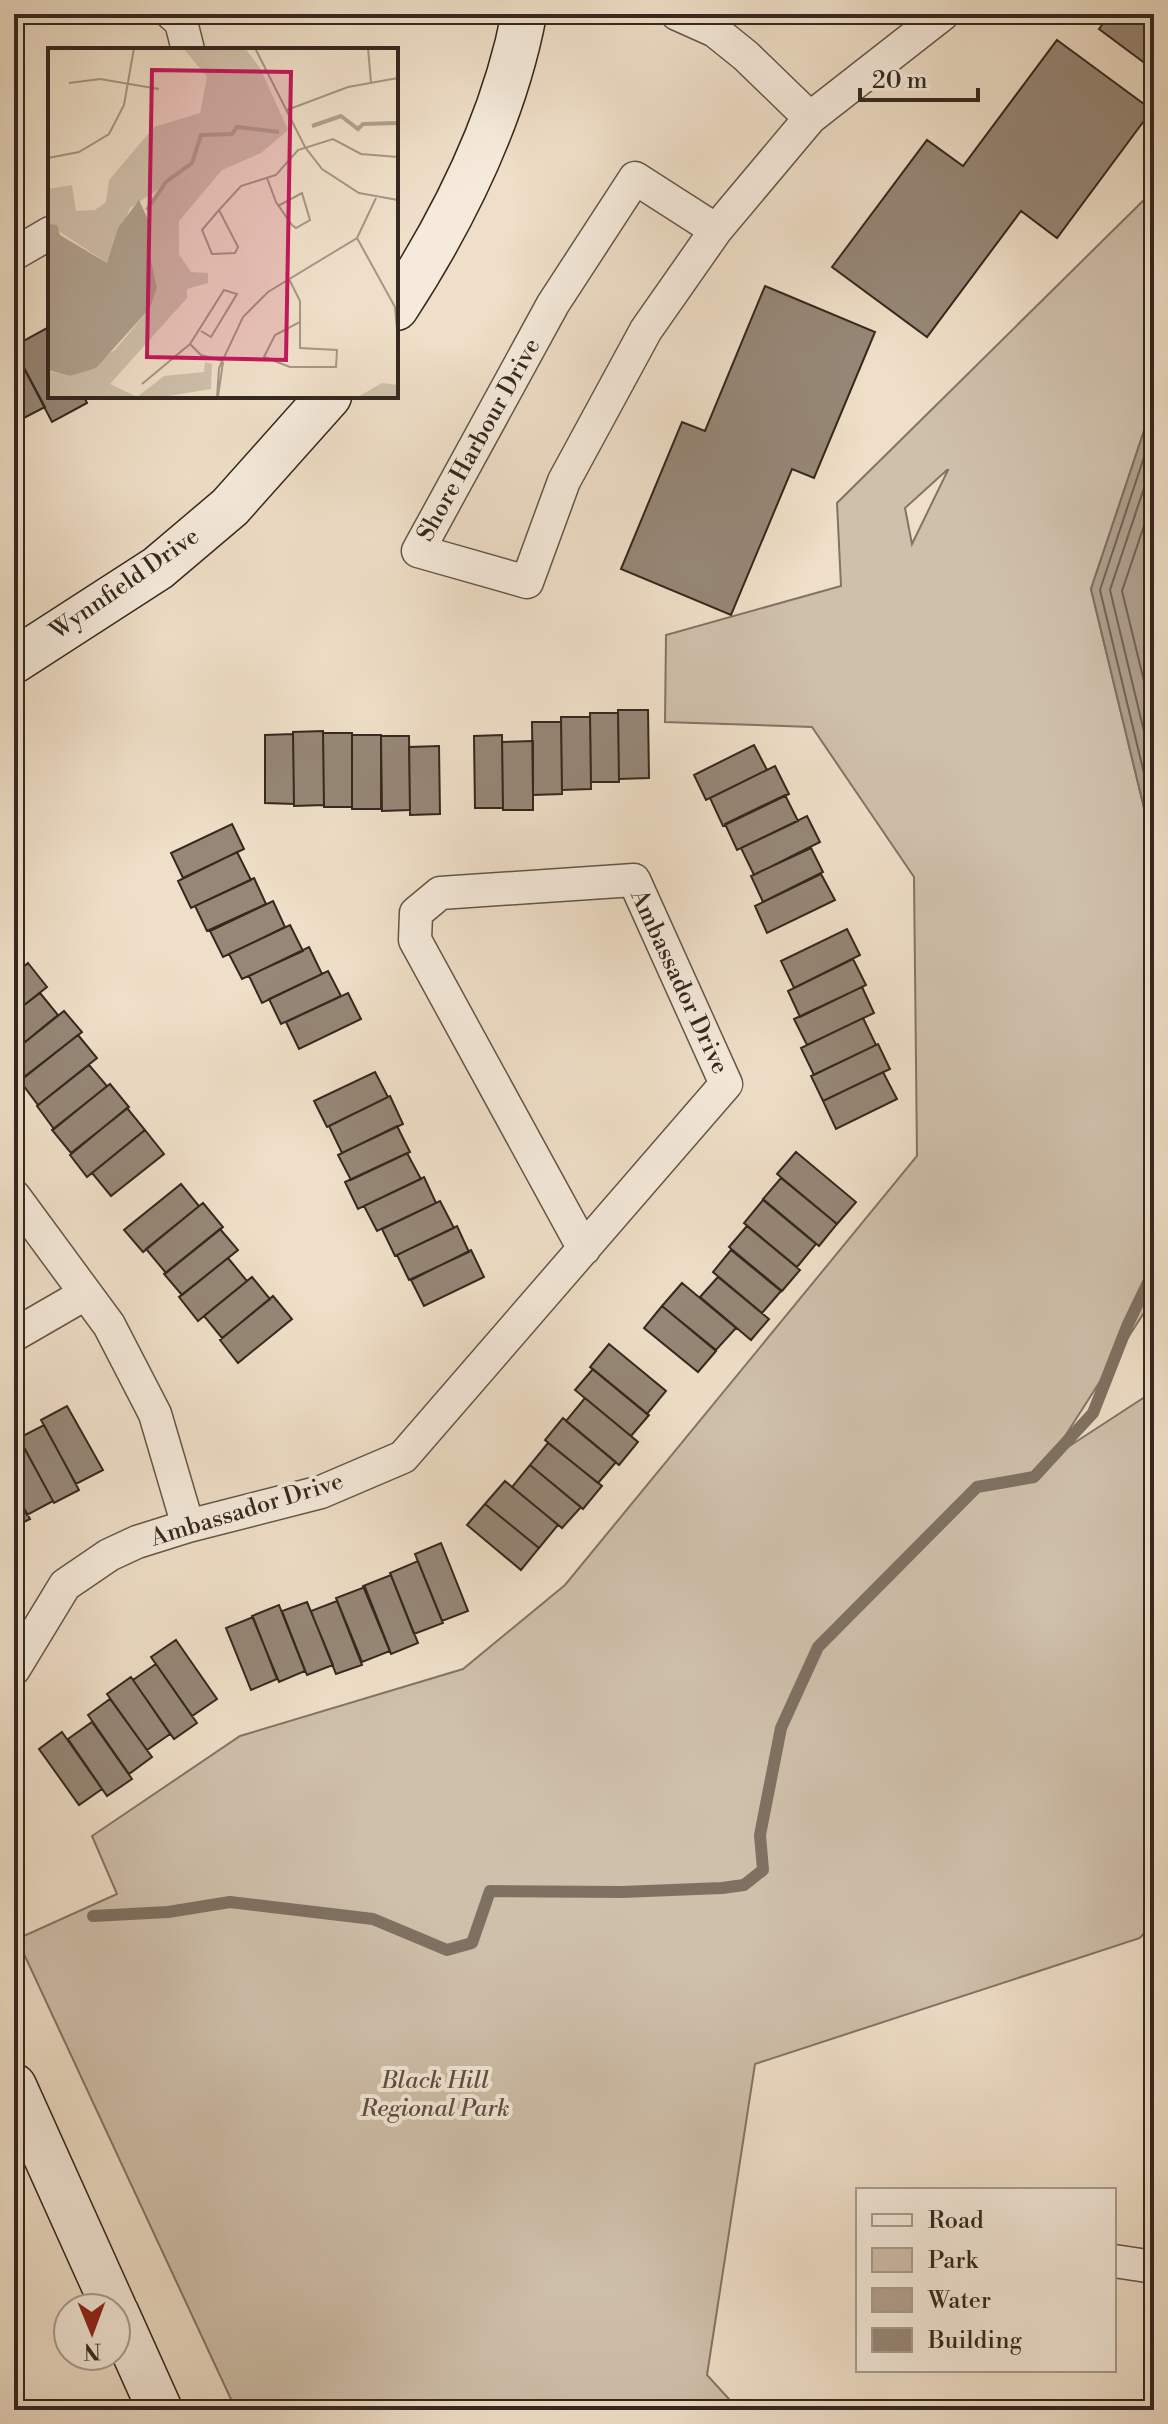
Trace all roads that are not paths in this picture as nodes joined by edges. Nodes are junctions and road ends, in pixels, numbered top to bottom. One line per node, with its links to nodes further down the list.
1 (172, 14): 5 (street)
2 (524, 14): 10 (street)
3 (677, 14): 6 (street)
4 (943, 14): 6 (street, Shore Harbour Drive)
5 (188, 48)
6 (810, 118): 7 (street, Shore Harbour Drive)
7 (716, 230): 7 (street, Shore Harbour Drive)
8 (48, 234): 9 (street)
9 (14, 254)
10 (398, 305)
11 (327, 398): 12 (street, Wynnfield Drive)
12 (14, 661)
13 (14, 1196): 15 (street)
14 (584, 1249): 14 (street, Ambassador Drive); 17 (street, Ambassador Drive)
15 (85, 1294): 16 (street); 17 (street)
16 (14, 1335)
17 (188, 1526): 18 (street, Ambassador Drive)
18 (14, 1669)
19 (17, 2100): 22 (street)
20 (1116, 2261): 21 (street)
21 (1154, 2267)
22 (107, 2292)
23 (132, 2348): 24 (street)
24 (160, 2410)

